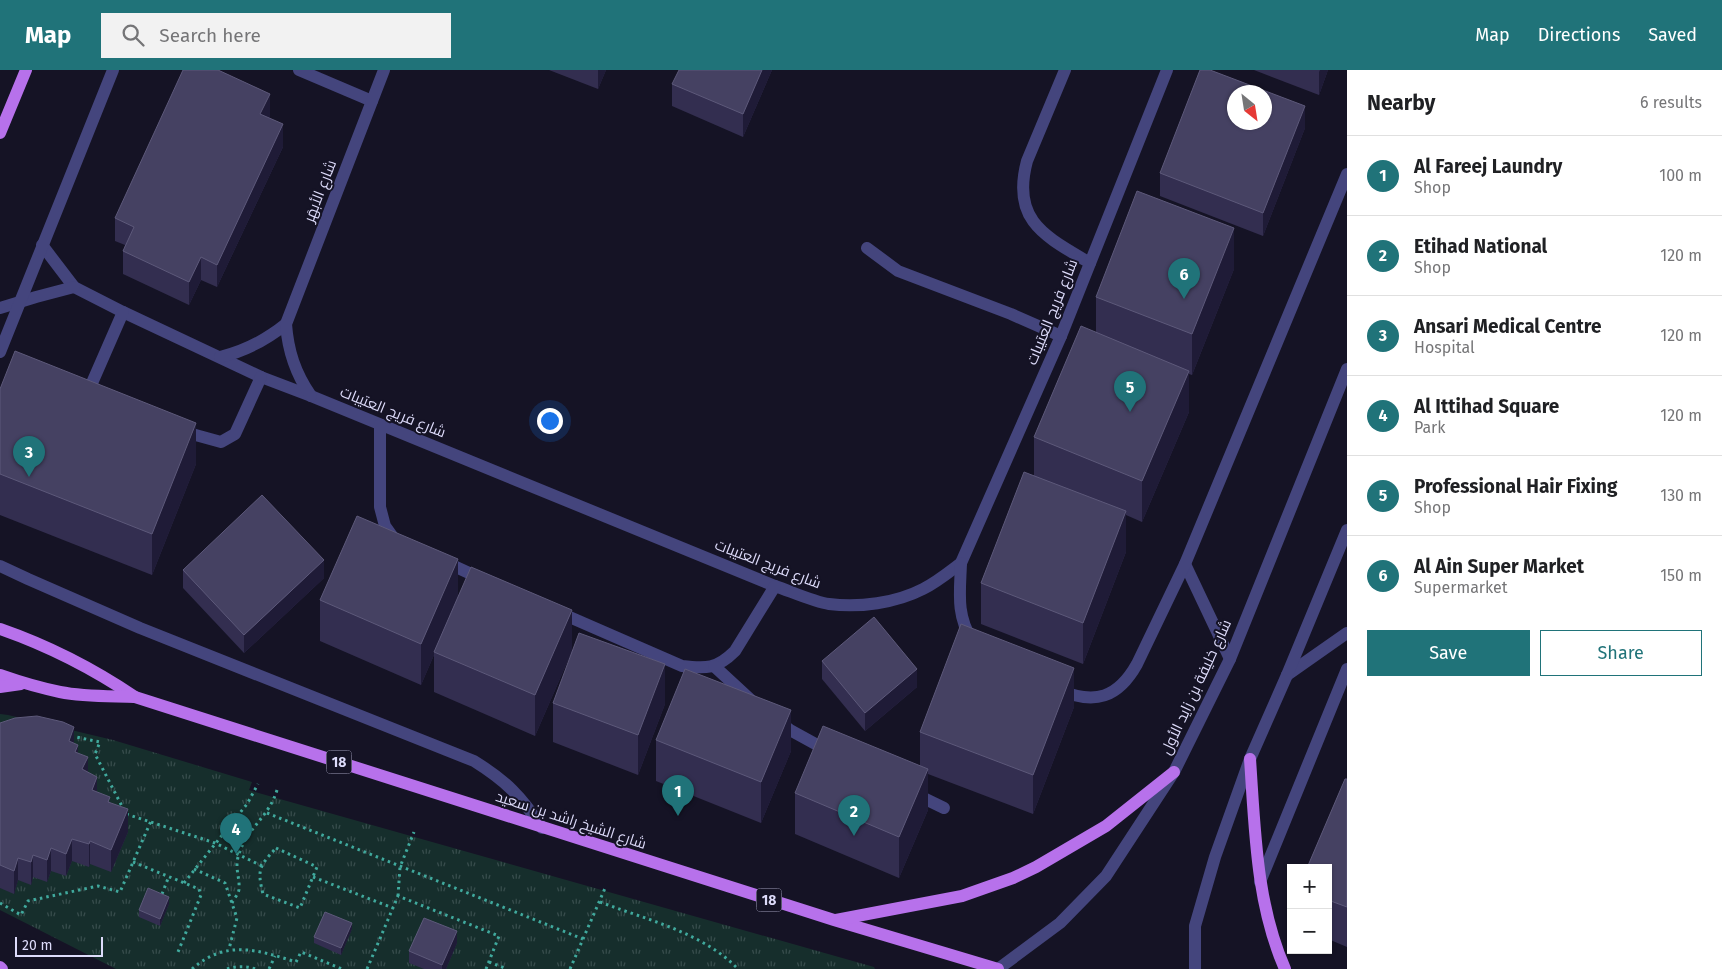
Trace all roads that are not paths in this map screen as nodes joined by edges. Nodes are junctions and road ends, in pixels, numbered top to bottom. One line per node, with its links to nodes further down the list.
1 (26, 70): 8 (main road)
2 (114, 70): 10 (street)
3 (299, 70): 7 (street)
4 (384, 70): 7 (street, شارع الأبهَر)
5 (1065, 70): 12 (street)
6 (1167, 70): 12 (street, شارع فريج العتيبات)
7 (372, 101): 17 (street, شارع الأبهَر)
8 (0, 133)
9 (1347, 174): 31 (street)
10 (42, 245): 13 (street, شارع فريج العتيبات); 14 (street)
11 (868, 248): 18 (street)
12 (1090, 263): 18 (street, شارع فريج العتيبات)
13 (74, 287): 14 (street); 16 (street, شارع فريج العتيبات)
14 (20, 301): 15 (street); 19 (street)
15 (0, 308)
16 (123, 312): 20 (street, شارع فريج العتيبات); 24 (street)
17 (286, 324): 20 (street); 23 (street, شارع الأبهَر)
18 (1061, 336): 30 (street, شارع فريج العتيبات)
19 (0, 352)
20 (220, 357): 22 (street, شارع فريج العتيبات)
21 (1347, 369): 41 (street, شارع خليفة بن زايد الأول)
22 (261, 377): 23 (street, شارع فريج العتيبات); 26 (street)
23 (311, 396): 25 (street, شارع فريج العتيبات)
24 (102, 404)
25 (380, 424): 28 (street); 34 (street, شارع فريج العتيبات)
26 (174, 429)
27 (1347, 530): 45 (street)
28 (404, 544)
29 (431, 556): 33 (street)
30 (961, 563): 34 (street, شارع فريج العتيبات); 40 (street)
31 (1185, 564): 41 (street); 47 (street)
32 (0, 566): 55 (street)
33 (494, 584)
34 (775, 586): 42 (street)
35 (547, 607): 42 (street)
36 (0, 619): 39 (main road)
37 (0, 629): 39 (main road, شارع الشيخ راشد بن سعيد / 18)
38 (1347, 634): 45 (street)
39 (39, 642): 49 (main road, شارع الشيخ راشد بن سعيد / 18)
40 (981, 652)
41 (1230, 659): 52 (street, شارع خليفة بن زايد الأول)
42 (714, 666): 50 (street)
43 (1347, 669): 56 (street)
44 (0, 675): 46 (main road, شارع الشيخ راشد بن سعيد / 18)
45 (1287, 675): 51 (street)
46 (26, 684): 48 (main road); 49 (main road, شارع الشيخ راشد بن سعيد / 18)
47 (1047, 685)
48 (0, 687)
49 (135, 696): 55 (main road, شارع الشيخ راشد بن سعيد / 18)
50 (841, 758)
51 (1250, 759): 56 (main road); 59 (street)
52 (1174, 772): 57 (main road); 58 (street, شارع خليفة بن زايد الأول)
53 (901, 787): 54 (street)
54 (944, 808)
55 (542, 828): 57 (main road, شارع الشيخ راشد بن سعيد / 18)
56 (1260, 882): 60 (main road)
57 (834, 920): 58 (main road, شارع الشيخ راشد بن سعيد / 18)
58 (998, 969)
59 (1195, 969)
60 (1284, 969)

